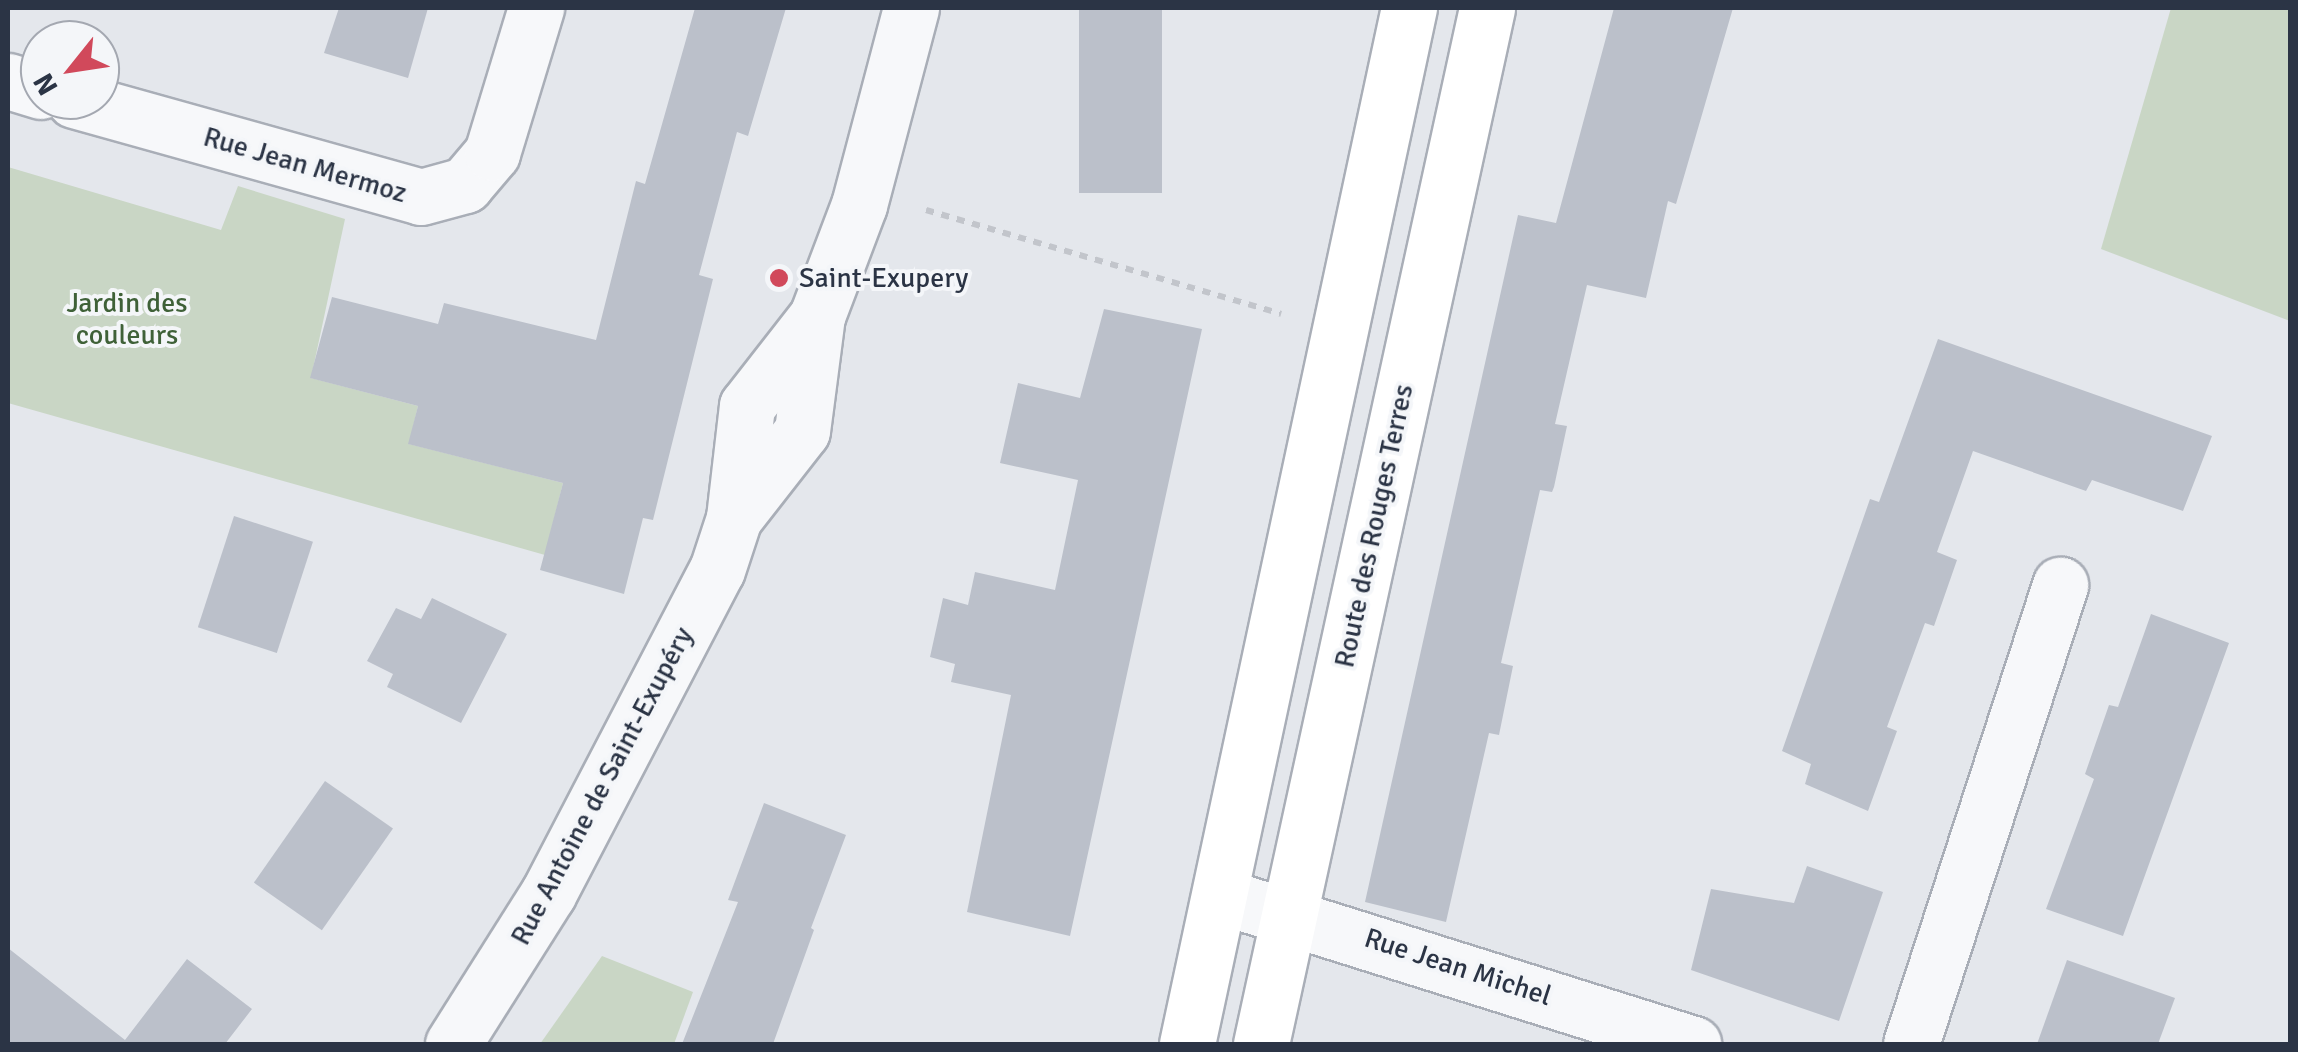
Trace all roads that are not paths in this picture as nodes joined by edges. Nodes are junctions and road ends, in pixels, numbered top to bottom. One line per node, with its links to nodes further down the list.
1 (536, 8): 5 (street, Rue Jean Mermoz)
2 (912, 8): 9 (street, Rue Antoine de Saint-Exupéry)
3 (1409, 8): 7 (main road)
4 (1487, 8): 8 (main road, Route des Rouges Terres)
5 (120, 113)
6 (2060, 585): 13 (street)
7 (1221, 896): 8 (street, Rue Jean Michel); 10 (main road)
8 (1289, 915): 11 (main road, Route des Rouges Terres); 12 (street, Rue Jean Michel)
9 (453, 1044)
10 (1187, 1044)
11 (1261, 1044)
12 (1693, 1044)
13 (1911, 1044)

